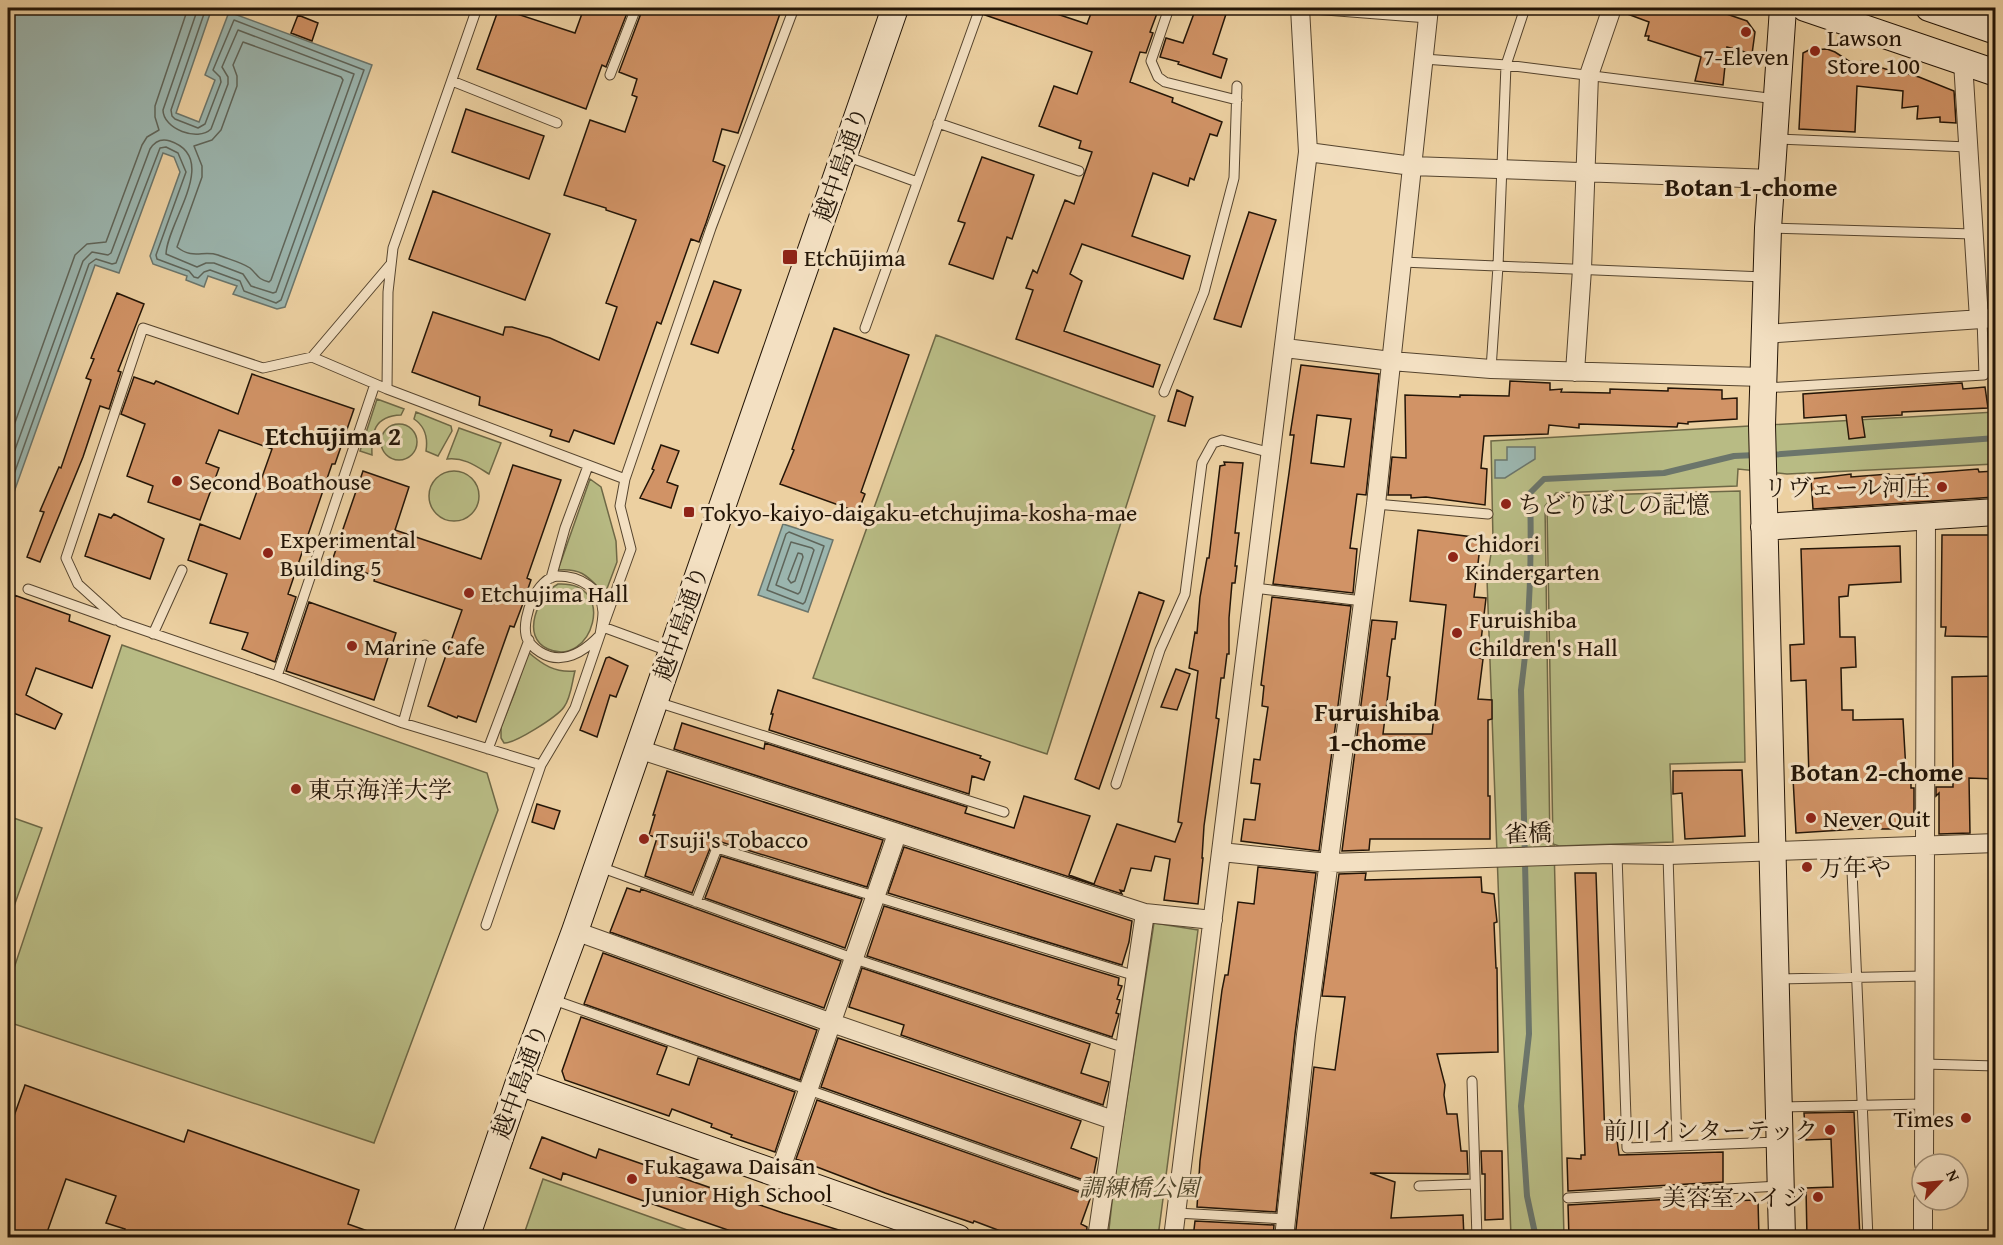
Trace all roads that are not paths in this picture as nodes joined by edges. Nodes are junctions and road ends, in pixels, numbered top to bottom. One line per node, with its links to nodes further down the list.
1 (477, 8): 21 (lane)
2 (636, 8): 19 (lane)
3 (794, 8): 58 (lane)
4 (895, 8): 30 (street, 越中島通り)
5 (980, 8): 26 (lane)
6 (1169, 8): 24 (lane)
7 (1300, 8): 13 (lane); 29 (street)
8 (1525, 8): 17 (lane)
9 (1612, 8): 20 (street)
10 (1783, 8): 23 (street)
11 (1805, 8): 16 (street)
12 (1929, 8): 14 (street)
13 (1429, 13): 15 (street)
14 (1995, 31)
15 (1424, 59): 17 (lane); 31 (street)
16 (1963, 62): 18 (street); 28 (street)
17 (1506, 65): 20 (lane); 32 (lane)
18 (1995, 73)
19 (610, 75)
20 (1589, 75): 23 (lane); 34 (street)
21 (452, 81): 25 (lane); 40 (lane)
22 (1237, 86): 24 (lane)
23 (1776, 99): 27 (street)
24 (1237, 100): 55 (lane)
25 (557, 123)
26 (938, 123): 33 (lane); 36 (lane)
27 (1774, 139): 28 (lane); 35 (street)
28 (1968, 147): 38 (street)
29 (1308, 152): 31 (street); 47 (street)
30 (844, 155): 36 (lane); 74 (street, 越中島通り)
31 (1412, 166): 32 (street); 39 (street)
32 (1502, 168): 34 (street); 41 (lane)
33 (1080, 171)
34 (1585, 172): 35 (street); 42 (street)
35 (1772, 179): 37 (street)
36 (917, 182): 45 (lane)
37 (1768, 228): 38 (lane); 43 (street)
38 (1973, 234): 44 (street)
39 (1402, 262): 41 (lane); 49 (street)
40 (391, 265): 48 (lane); 54 (lane)
41 (1498, 266): 42 (lane); 50 (lane)
42 (1582, 269): 43 (lane); 51 (street)
43 (1767, 277): 46 (street)
44 (1985, 319): 46 (street); 52 (lane)
45 (865, 328)
46 (1764, 334): 52 (street)
47 (1285, 348): 49 (street); 56 (street)
48 (312, 357): 53 (lane); 69 (lane)
49 (1391, 361): 50 (street); 59 (street)
50 (1491, 369): 51 (street)
51 (1575, 372): 52 (street)
52 (1763, 383): 63 (street)
53 (375, 384): 54 (lane); 75 (lane)
54 (387, 389): 57 (lane)
55 (1164, 392)
56 (1271, 453): 66 (street); 81 (lane)
57 (588, 466): 58 (lane); 65 (lane)
58 (625, 479): 70 (lane)
59 (1376, 504): 61 (lane); 68 (street)
60 (1995, 512): 62 (street)
61 (1488, 514)
62 (1926, 517): 63 (street); 85 (street)
63 (1764, 527): 87 (street)
64 (182, 570): 71 (lane)
65 (551, 578): 70 (lane); 72 (lane)
66 (1254, 588): 68 (lane); 88 (street)
67 (28, 589): 69 (lane)
68 (1363, 601): 91 (street)
69 (120, 622): 71 (lane)
70 (602, 631): 72 (lane); 74 (lane); 80 (lane)
71 (153, 634): 75 (lane)
72 (529, 640): 78 (lane)
73 (425, 645): 77 (lane)
74 (671, 652): 76 (street, 越中島通り)
75 (277, 676): 77 (lane)
76 (654, 701): 79 (street, 越中島通り); 82 (lane)
77 (403, 723): 78 (lane)
78 (488, 749): 80 (lane)
79 (638, 749): 83 (street); 92 (street, 越中島通り)
80 (541, 765): 97 (lane)
81 (1116, 784)
82 (1004, 812)
83 (897, 834): 93 (street); 95 (street)
84 (1995, 843): 85 (street, 雀橋)
85 (1925, 846): 86 (street, 雀橋); 101 (street)
86 (1851, 848): 87 (street, 雀橋); 102 (lane)
87 (1772, 850): 90 (street, 雀橋); 103 (street)
88 (1221, 852): 91 (street, 雀橋); 96 (street)
89 (1617, 855): 90 (street, 雀橋); 91 (street, 雀橋); 117 (lane)
90 (1668, 855): 117 (lane)
91 (1329, 863): 127 (street)
92 (597, 866): 94 (lane); 98 (street, 越中島通り)
93 (875, 896): 94 (lane); 99 (street); 100 (lane)
94 (696, 902): 99 (lane)
95 (1145, 913): 96 (street); 100 (street)
96 (1213, 920): 126 (street)
97 (486, 925)
98 (575, 931): 104 (street, 越中島通り); 105 (street)
99 (855, 959): 105 (street); 106 (lane)
100 (1136, 976): 106 (street)
101 (1924, 976): 102 (lane); 107 (street)
102 (1856, 977): 103 (lane); 113 (lane)
103 (1775, 979): 114 (street)
104 (550, 999): 110 (street, 越中島通り); 111 (lane)
105 (832, 1023): 111 (street); 115 (street)
106 (1125, 1048): 115 (street)
107 (1924, 1064): 108 (lane); 112 (street)
108 (1995, 1066)
109 (1472, 1081): 120 (lane)
110 (519, 1082): 119 (street); 128 (street, 越中島通り)
111 (809, 1091): 119 (street); 123 (lane)
112 (1924, 1104): 113 (lane); 118 (street)
113 (1862, 1106): 114 (lane); 134 (lane)
114 (1779, 1107): 116 (street)
115 (1113, 1120): 123 (street)
116 (1780, 1142): 117 (lane); 122 (street)
117 (1677, 1145)
118 (1924, 1152)
119 (779, 1174): 129 (street)
120 (1475, 1184): 121 (lane); 132 (lane)
121 (1419, 1186)
122 (1781, 1186): 124 (lane); 133 (street)
123 (1104, 1194): 130 (street)
124 (1568, 1198)
125 (1923, 1212): 135 (street)
126 (1176, 1213): 127 (lane); 131 (street)
127 (1285, 1228)
128 (466, 1238)
129 (958, 1238)
130 (1097, 1238)
131 (1173, 1238)
132 (1477, 1238)
133 (1782, 1238)
134 (1868, 1238)
135 (1923, 1238)

